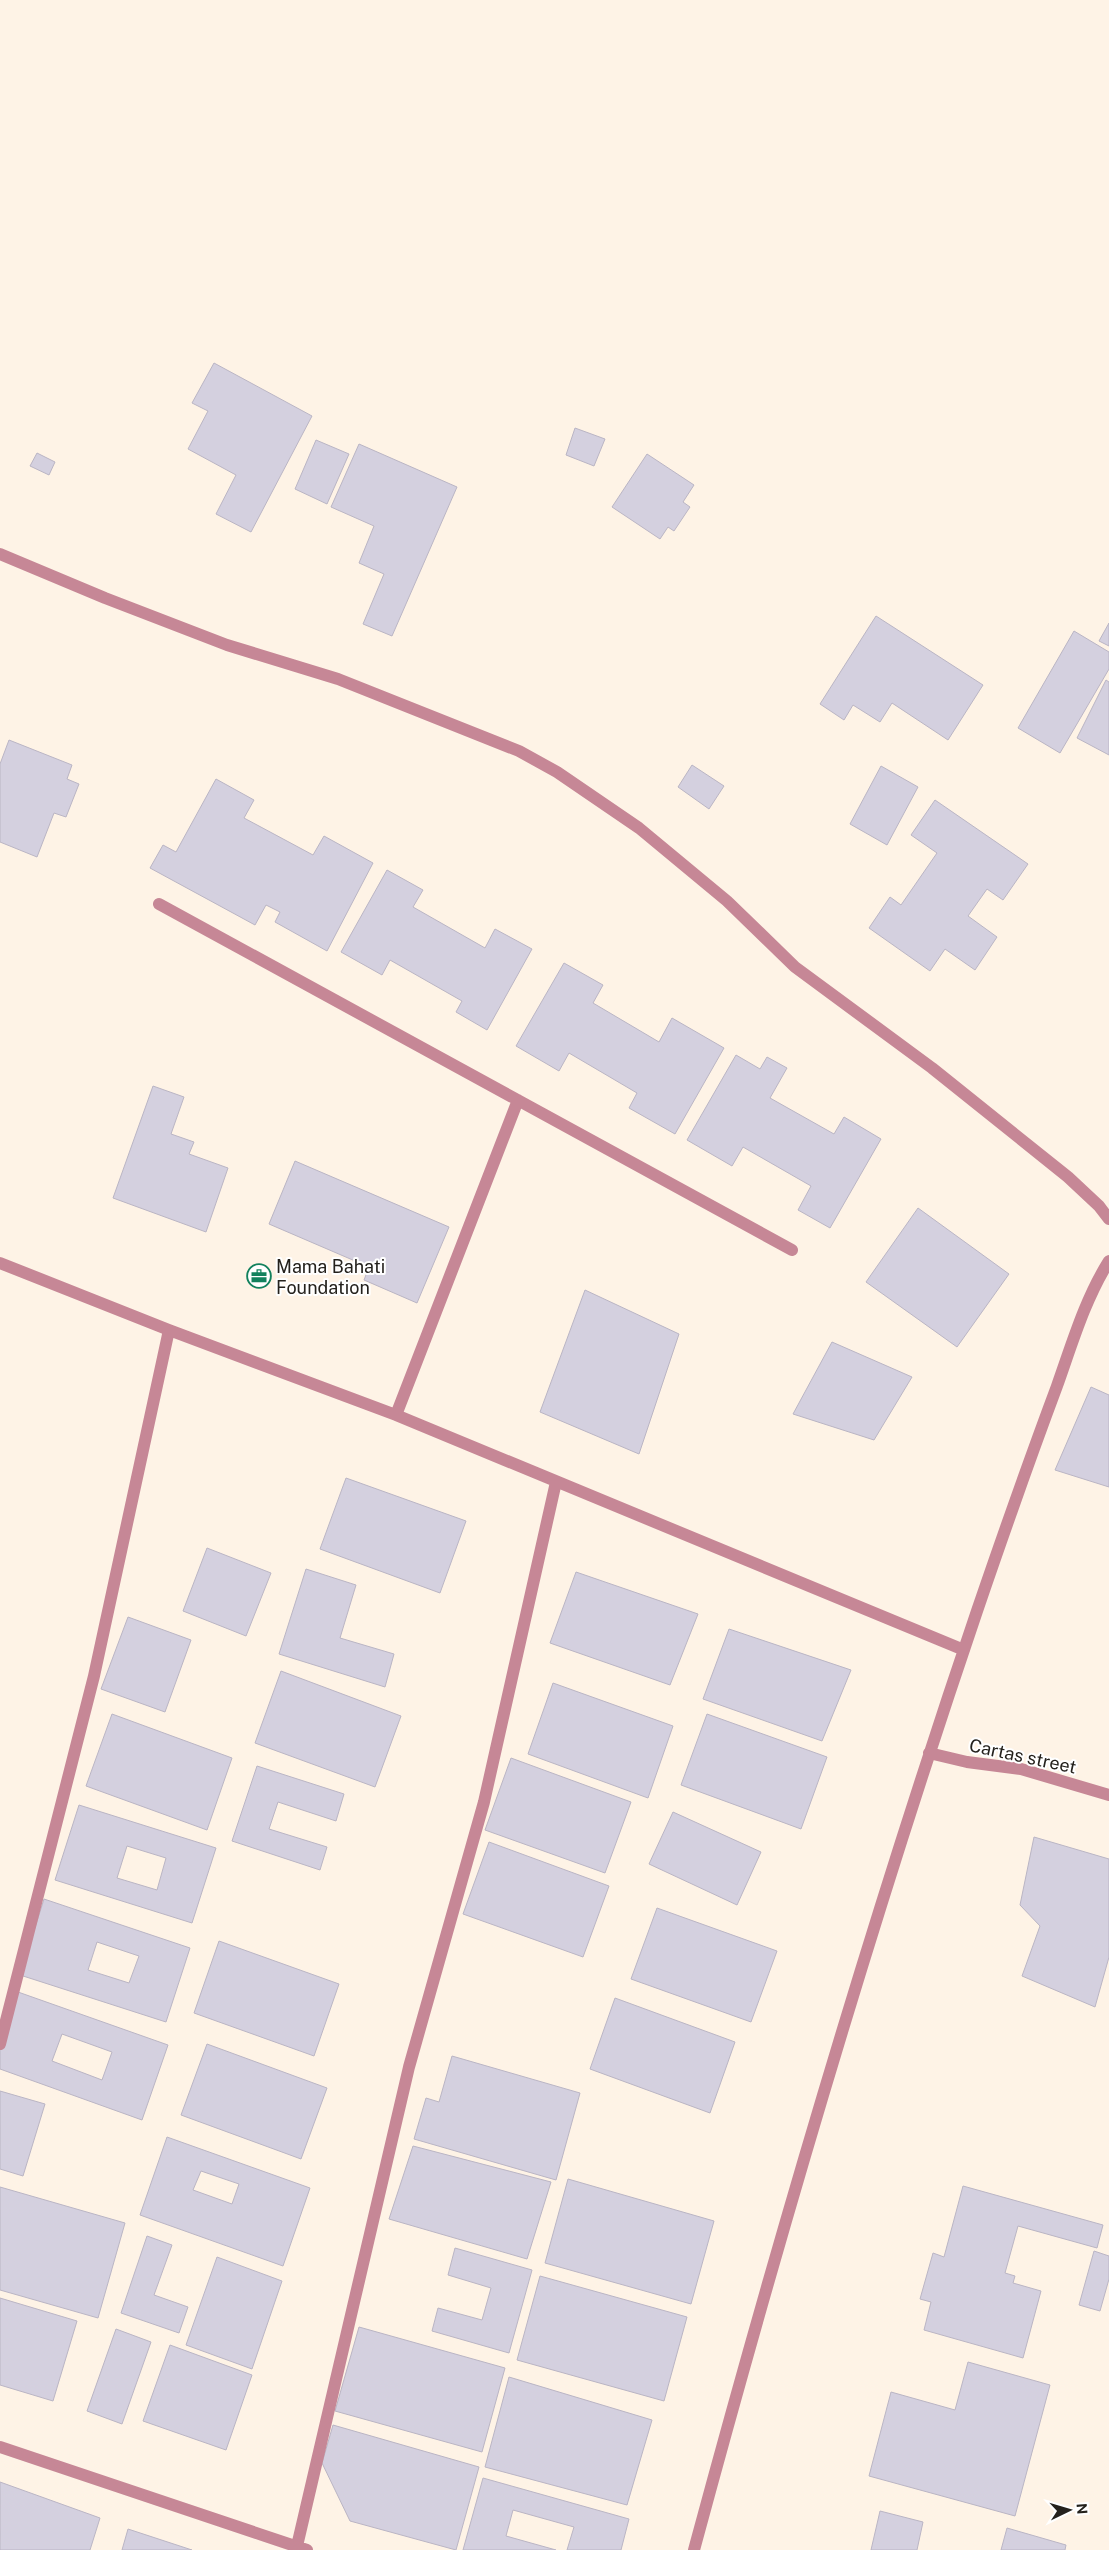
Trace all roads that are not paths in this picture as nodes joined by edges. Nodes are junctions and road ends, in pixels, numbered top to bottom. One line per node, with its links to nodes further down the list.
1 (0, 554): 4 (street)
2 (159, 904): 3 (street)
3 (518, 1100): 5 (street); 9 (street)
4 (1109, 1218)
5 (792, 1250)
6 (1109, 1261): 11 (street)
7 (0, 1263): 8 (street)
8 (169, 1330): 9 (street); 14 (street)
9 (396, 1415): 10 (street)
10 (556, 1482): 11 (street); 16 (street)
11 (964, 1650): 12 (street)
12 (929, 1753): 13 (street, Cartas street); 17 (street)
13 (1109, 1795)
14 (0, 2044)
15 (0, 2447): 16 (street)
16 (302, 2548)
17 (694, 2550)

